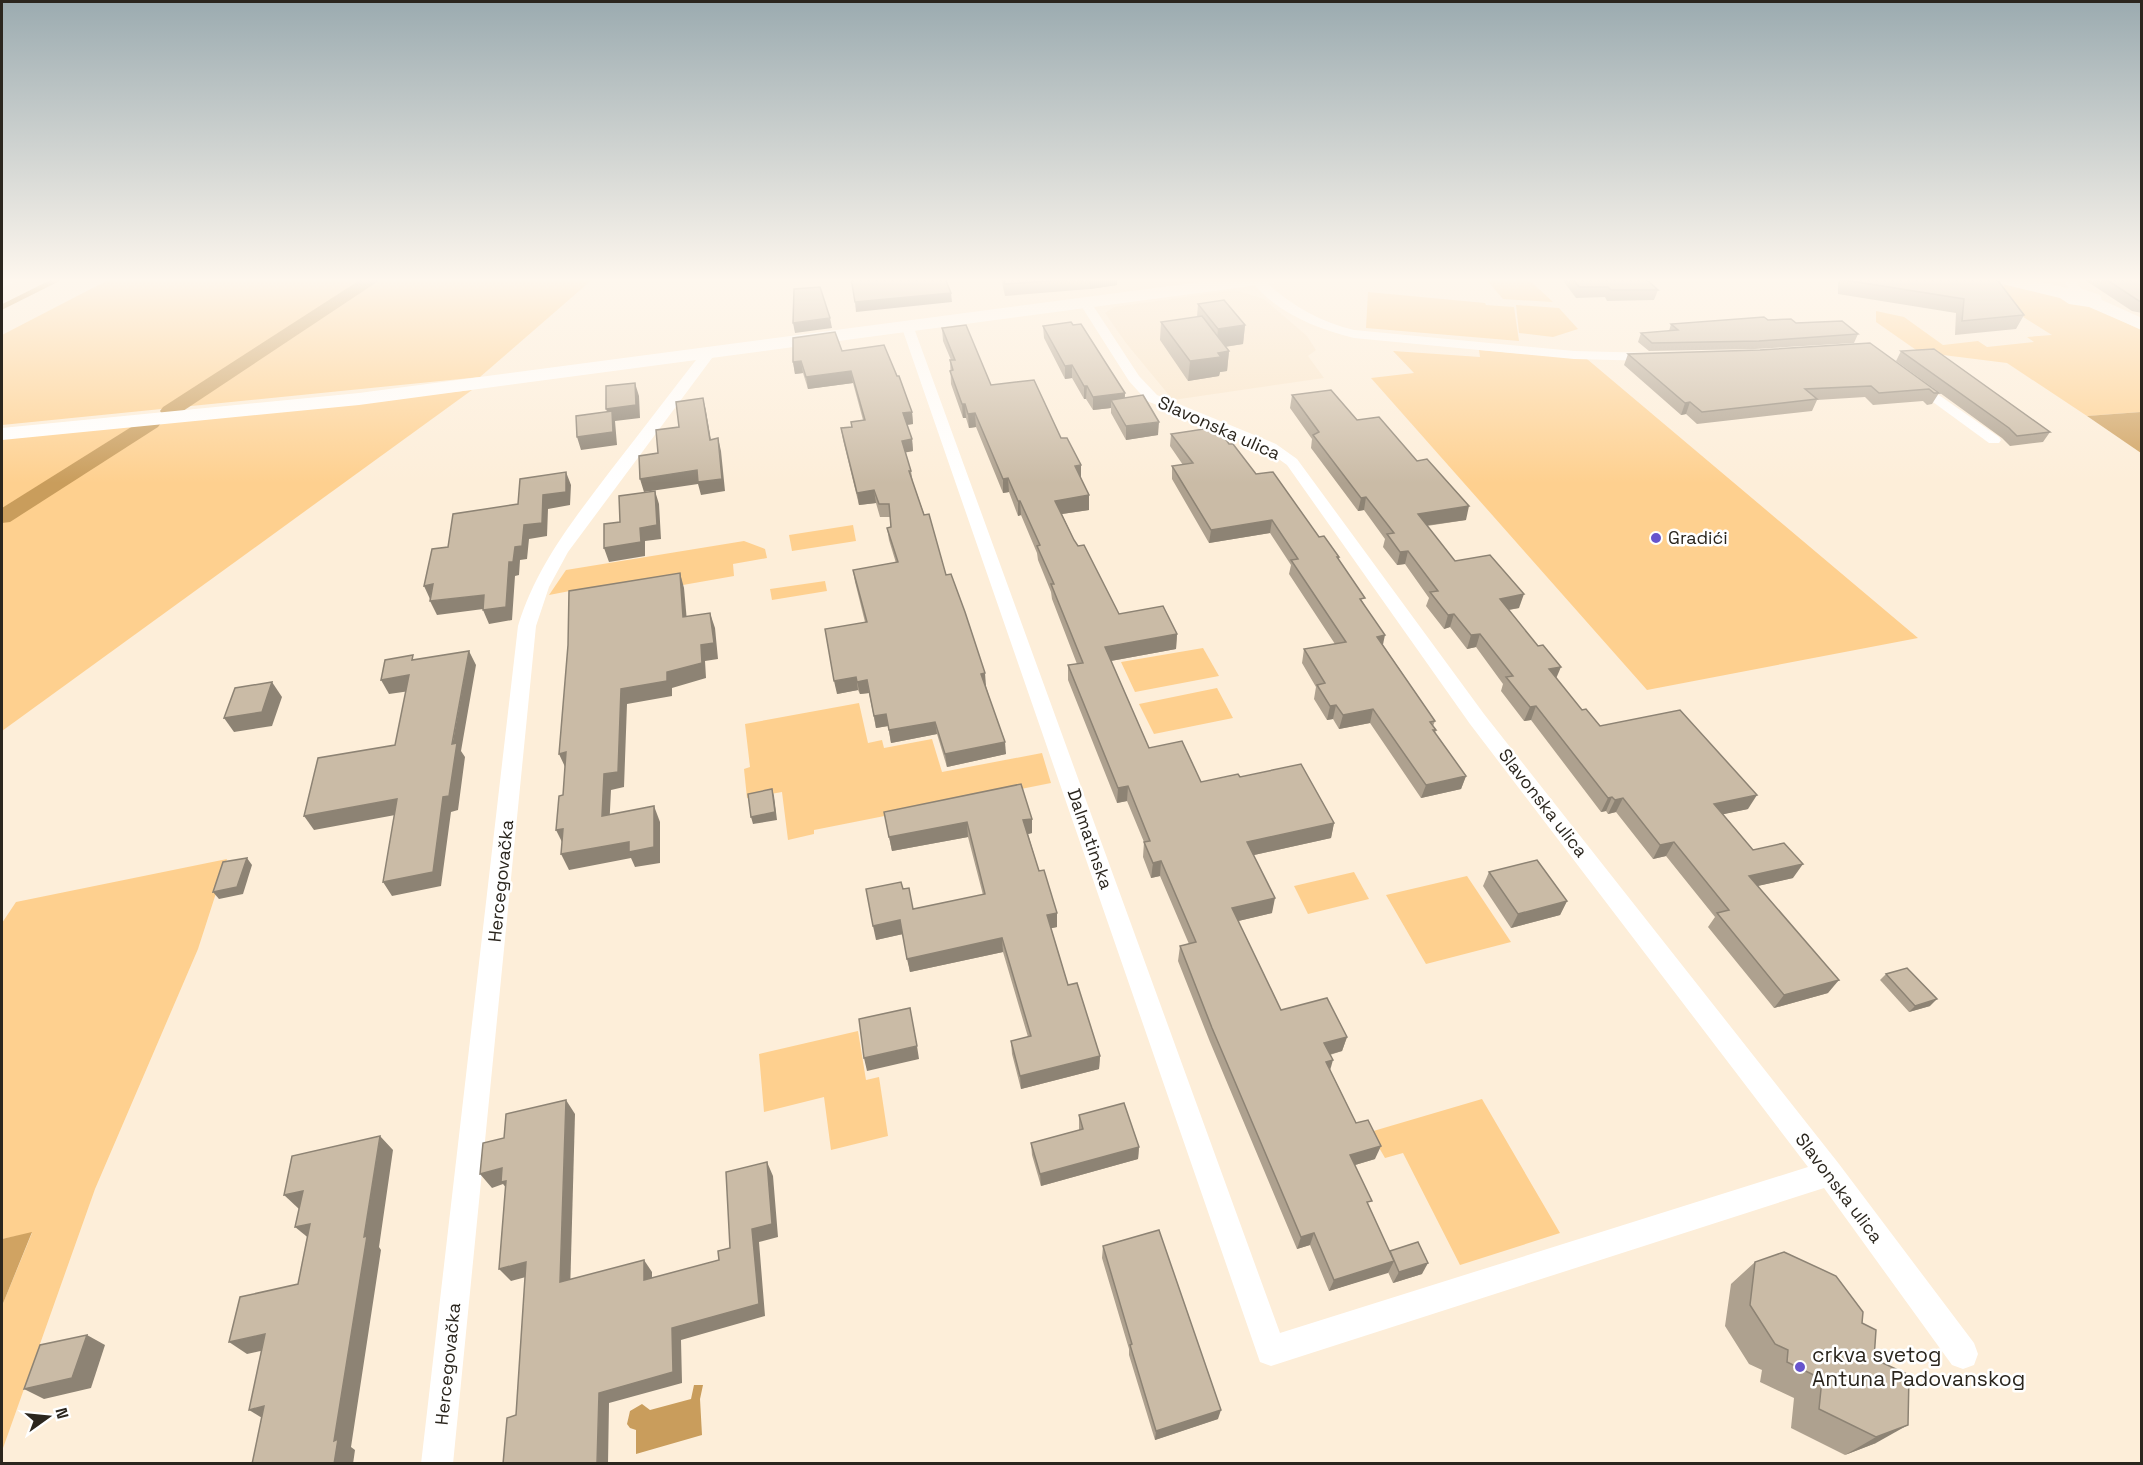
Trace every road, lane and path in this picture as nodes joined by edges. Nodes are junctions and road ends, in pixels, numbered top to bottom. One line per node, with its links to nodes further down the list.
1 (767, 346): 5 (street)
2 (915, 346): 10 (street, Dalmatinska)
3 (1113, 346): 10 (street, Slavonska ulica)
4 (1484, 346): 6 (street)
5 (708, 354): 8 (street); 12 (street, Hercegovačka)
6 (1664, 357)
7 (1907, 376): 9 (street)
8 (2, 434)
9 (1994, 440)
10 (1829, 1173): 11 (street, Slavonska ulica)
11 (1962, 1354)
12 (437, 1464)

